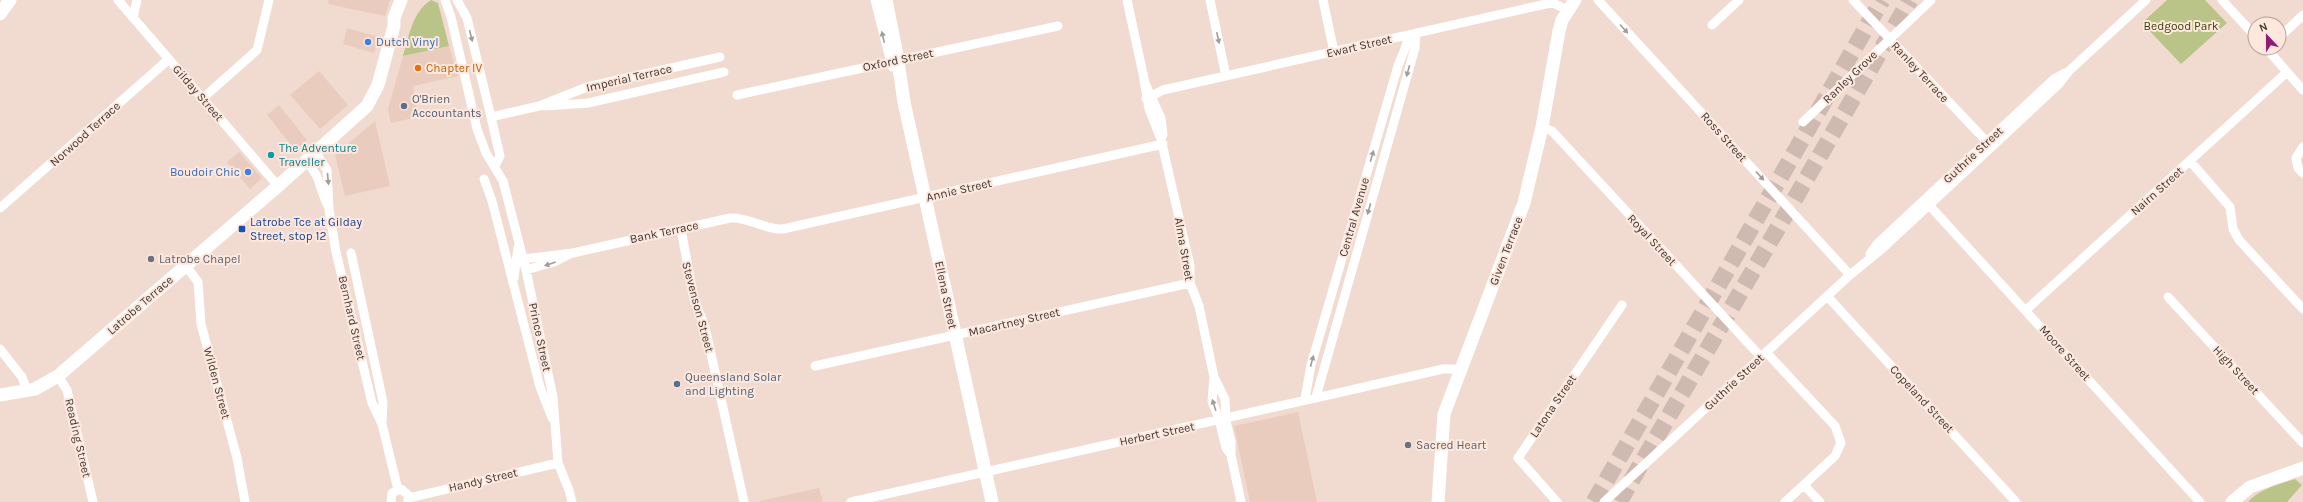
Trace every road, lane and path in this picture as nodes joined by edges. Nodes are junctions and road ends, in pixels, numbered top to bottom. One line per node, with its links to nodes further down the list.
1 (10, 0): 22 (street)
2 (118, 0): 25 (street, Gilday Street)
3 (137, 0): 25 (street)
4 (270, 0): 44 (street)
5 (401, 0): 27 (street, Latrobe Terrace)
6 (410, 0): 27 (street, Latrobe Terrace)
7 (445, 0): 24 (street, Prince Street)
8 (452, 0): 24 (street, Prince Street)
9 (457, 0): 47 (street, one-way to 47)
10 (875, 0): 37 (street, Ellena Street, one-way to 10)
11 (886, 0): 37 (street, Ellena Street)
12 (1127, 0): 45 (street, Alma Street)
13 (1210, 0): 41 (street, one-way to 41)
14 (1323, 0): 33 (street)
15 (1598, 0): 72 (street, Ross Street, one-way to 72)
16 (1739, 0): 26 (street)
17 (1853, 0): 32 (street, Ranley Terrace)
18 (1931, 0): 32 (street, Ranley Grove)
19 (2146, 0): 38 (street, Guthrie Street)
20 (2222, 0): 29 (street)
21 (1571, 5): 31 (street, Ewart Street); 49 (street, Given Terrace)
22 (0, 14)
23 (2303, 15): 30 (street)
24 (451, 17): 55 (street, Prince Street)
25 (133, 18): 36 (street, Gilday Street)
26 (1712, 25)
27 (394, 26): 53 (street, Latrobe Terrace)
28 (1058, 26): 37 (street, Oxford Street)
29 (2247, 27)
30 (2287, 30)
31 (1412, 34): 33 (street, Ewart Street); 89 (street, Central Avenue, one-way to 89); 90 (street, Central Avenue, one-way to 31)
32 (1889, 39): 48 (street, Ranley Grove); 50 (street, Ranley Terrace)
33 (1334, 52): 41 (street, Ewart Street)
34 (720, 56): 46 (street, Imperial Terrace)
35 (2274, 56): 40 (street)
36 (169, 59): 44 (street, Gilday Street); 61 (street, Norwood Terrace)
37 (894, 61): 43 (street, Oxford Street); 59 (street, Ellena Street)
38 (2069, 71): 50 (street, Guthrie Street); 60 (street, Guthrie Street)
39 (724, 72): 46 (street, Imperial Terrace)
40 (2287, 72): 42 (street); 54 (street, Nairn Street)
41 (1226, 76): 45 (street, Ewart Street)
42 (2303, 90)
43 (737, 95)
44 (203, 98): 58 (street, Gilday Street)
45 (1149, 98): 51 (street, Alma Street)
46 (539, 106): 47 (street, Imperial Terrace)
47 (491, 117): 55 (street)
48 (1803, 122)
49 (1542, 127): 82 (street, Royal Street); 84 (street, Given Terrace)
50 (1987, 142): 69 (street, Guthrie Street)
51 (1163, 144): 59 (street, Annie Street); 73 (street, Alma Street)
52 (2303, 147): 56 (street)
53 (311, 157): 58 (street, Latrobe Terrace); 92 (street, Bernhard Street)
54 (2190, 161): 78 (street); 79 (street, Nairn Street)
55 (495, 166): 64 (street, Prince Street)
56 (2303, 173)
57 (484, 179): 67 (street, Prince Street)
58 (278, 186): 70 (street, Latrobe Terrace)
59 (924, 198): 62 (street, Annie Street); 80 (street, Ellena Street)
60 (1929, 205): 69 (street, Guthrie Street); 79 (street, Moore Street)
61 (0, 208)
62 (756, 222): 63 (street, Bank Terrace)
63 (681, 229): 65 (street, Bank Terrace); 105 (street, Stevenson Street)
64 (518, 245): 67 (street); 68 (street, Prince Street); 74 (street, Prince Street)
65 (573, 252): 68 (street, Bank Terrace); 71 (street, Bank Terrace, one-way to 71)
66 (351, 253): 92 (street, Bernhard Street)
67 (504, 253): 74 (street, Prince Street)
68 (523, 259): 71 (street, Prince Street)
69 (1864, 262): 72 (street, Guthrie Street)
70 (186, 266): 85 (street, Latrobe Terrace); 102 (street, Wilden Street)
71 (526, 270): 93 (street, Prince Street)
72 (1850, 275): 75 (street, Guthrie Street)
73 (1190, 283): 80 (street, Macartney Street); 86 (street, Alma Street)
74 (513, 285): 93 (street, Prince Street)
75 (1827, 296): 82 (street, Guthrie Street); 114 (street, Copeland Street)
76 (2168, 297): 94 (street, High Street)
77 (1622, 305): 110 (street, Latona Street)
78 (2303, 309)
79 (2026, 310): 115 (street, Moore Street)
80 (954, 335): 83 (street, Macartney Street); 97 (street, Ellena Street)
81 (0, 349): 87 (street)
82 (1763, 355): 98 (street, Royal Street); 111 (street, Guthrie Street)
83 (815, 366)
84 (1462, 369): 89 (street, Herbert Street); 109 (street, Given Terrace)
85 (58, 376): 87 (street, Latrobe Terrace); 101 (street, Reading Street)
86 (1214, 377): 91 (street, Alma Street); 91 (street, Alma Street, one-way to 86)
87 (27, 391): 88 (street, Latrobe Terrace)
88 (0, 394)
89 (1316, 397): 90 (street, Herbert Street)
90 (1305, 399): 91 (street, Herbert Street)
91 (1223, 419): 97 (street, Herbert Street); 108 (street, Alma Street)
92 (382, 424): 99 (street, Bernhard Street)
93 (556, 429): 95 (street, Prince Street)
94 (2303, 443)
95 (558, 463): 100 (street, Handy Street); 104 (street, Prince Street)
96 (2303, 468): 116 (street)
97 (986, 472): 106 (street, Herbert Street); 107 (street, Ellena Street)
98 (1804, 485): 112 (street); 113 (street)
99 (398, 490): 100 (street); 103 (street)
100 (409, 500)
101 (93, 502)
102 (245, 502)
103 (391, 502)
104 (572, 502)
105 (744, 502)
106 (852, 502)
107 (992, 502)
108 (1241, 502)
109 (1438, 502)
110 (1557, 502)
111 (1604, 502)
112 (1785, 502)
113 (1820, 502)
114 (2016, 502)
115 (2200, 502)
116 (2232, 502)

